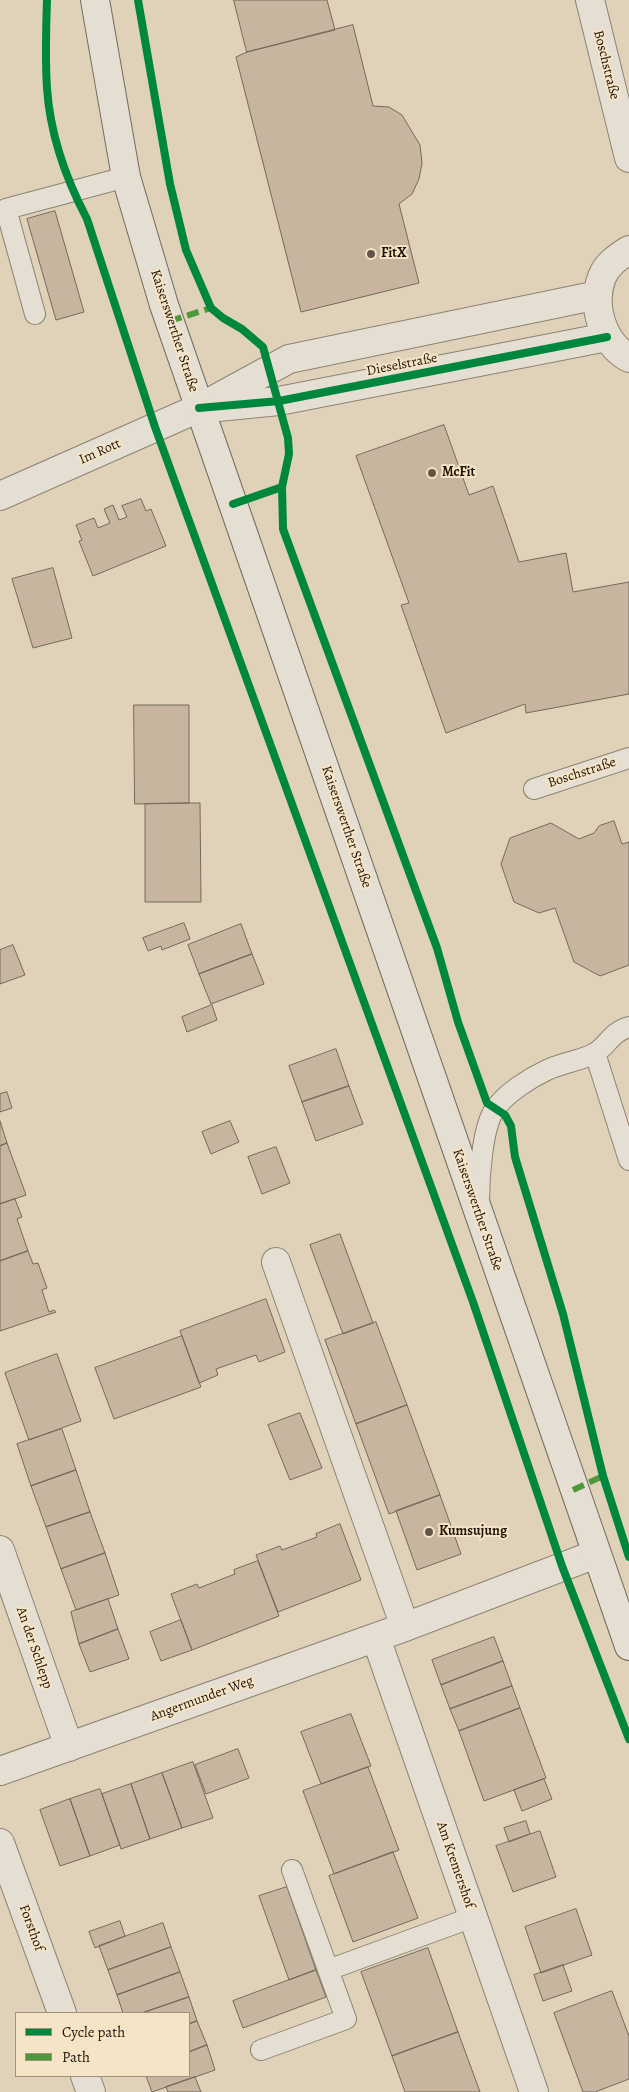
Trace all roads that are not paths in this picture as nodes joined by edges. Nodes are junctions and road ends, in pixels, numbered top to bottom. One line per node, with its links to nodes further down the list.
1 (95, 0): 4 (street, Kaiserswerther Straße)
2 (590, 0): 3 (street, Boschstraße)
3 (629, 158)
4 (126, 177): 7 (lane); 10 (street, Kaiserswerther Straße)
5 (629, 250): 6 (street)
6 (598, 295): 8 (street); 10 (street, Dieselstraße)
7 (36, 314)
8 (607, 337): 9 (street); 10 (street, Dieselstraße)
9 (629, 358)
10 (199, 408): 11 (street, Im Rott); 17 (street, Kaiserswerther Straße)
11 (0, 496)
12 (629, 758): 13 (lane, Boschstraße)
13 (534, 788)
14 (629, 1027): 15 (lane)
15 (595, 1053): 16 (lane); 17 (lane)
16 (629, 1160)
17 (479, 1214): 20 (street, Kaiserswerther Straße)
18 (276, 1262): 21 (street)
19 (0, 1550): 24 (street, An der Schlepp)
20 (596, 1554): 21 (street, Angermunder Weg); 23 (street, Kaiserswerther Straße)
21 (405, 1627): 22 (street, Angermunder Weg)
22 (376, 1638): 24 (street, Angermunder Weg); 28 (street, Am Kremershof)
23 (629, 1646)
24 (68, 1747): 25 (street, Angermunder Weg)
25 (0, 1771)
26 (0, 1843): 30 (street, Forsthof)
27 (292, 1870): 29 (lane)
28 (473, 1917): 29 (lane); 34 (street, Am Kremershof)
29 (328, 1970): 31 (lane)
30 (62, 2012)
31 (261, 2050)
32 (85, 2077): 33 (street)
33 (91, 2092)
34 (534, 2092)

